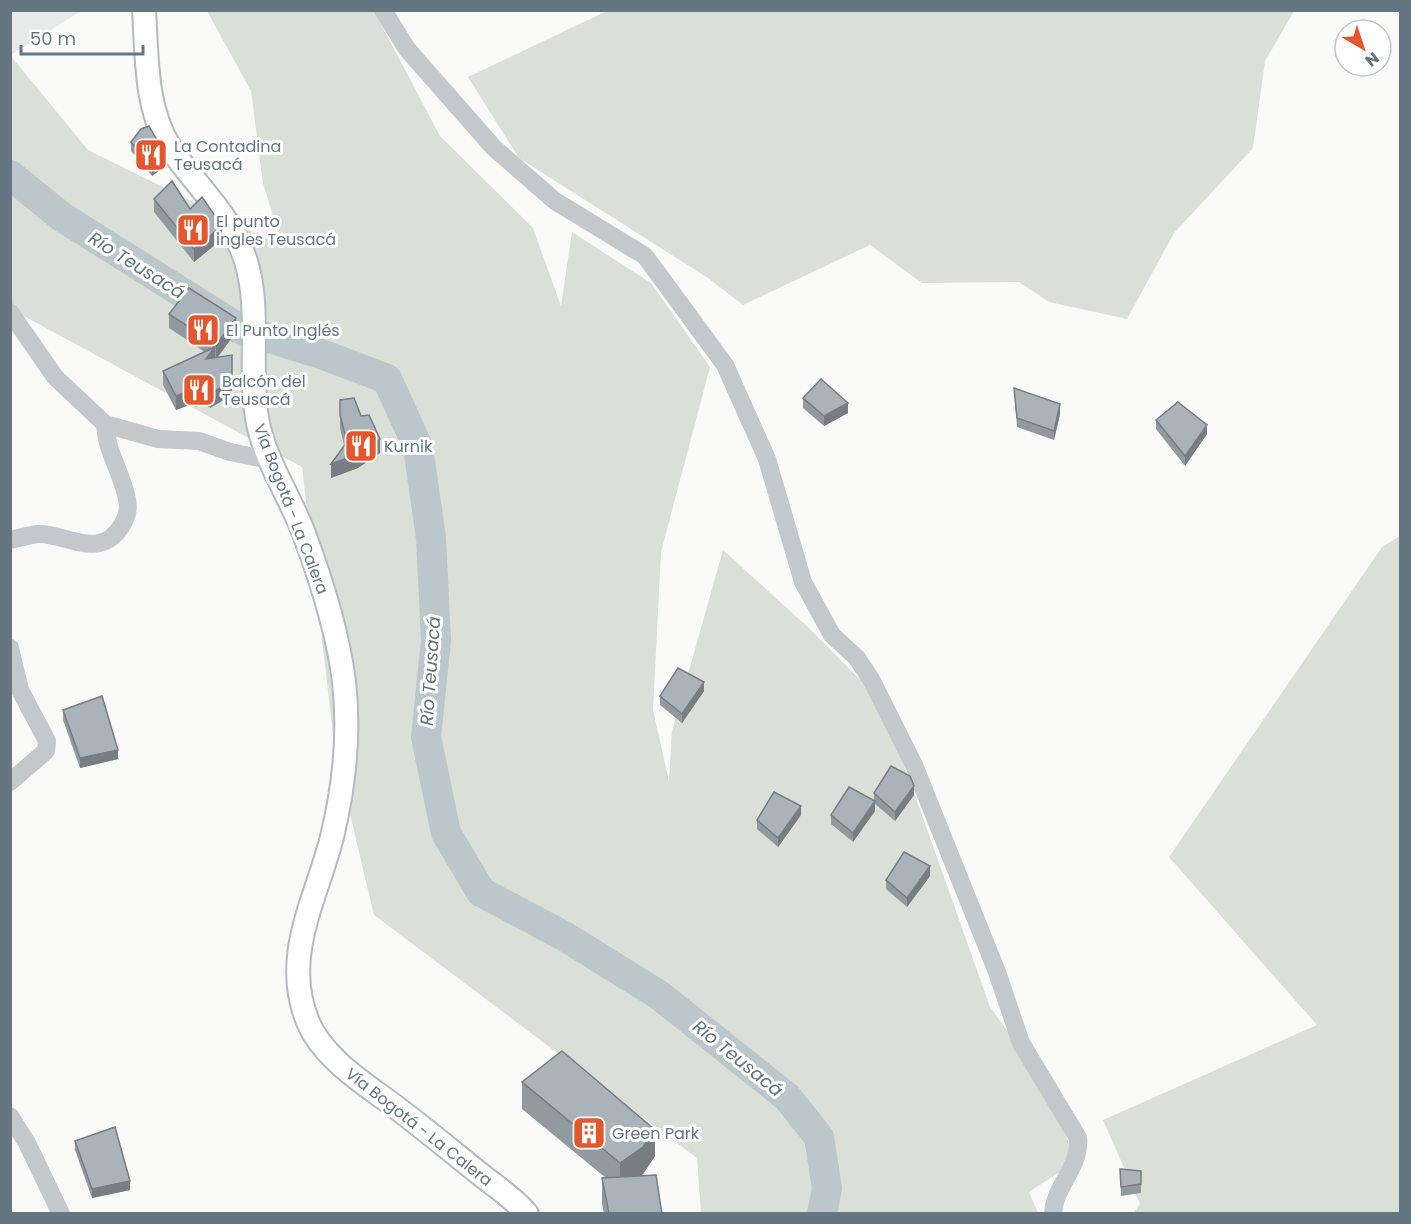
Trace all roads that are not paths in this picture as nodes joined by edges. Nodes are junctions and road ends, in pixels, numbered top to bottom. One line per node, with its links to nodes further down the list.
1 (144, 10): 5 (main road, Vía Bogotá - La Calera)
2 (383, 10): 12 (street)
3 (10, 312): 4 (street)
4 (105, 424): 5 (street); 6 (street)
5 (269, 460): 11 (main road, Vía Bogotá - La Calera)
6 (10, 540)
7 (10, 648): 8 (street)
8 (10, 782)
9 (10, 1116): 10 (street)
10 (61, 1214)
11 (527, 1214)
12 (1053, 1214)

